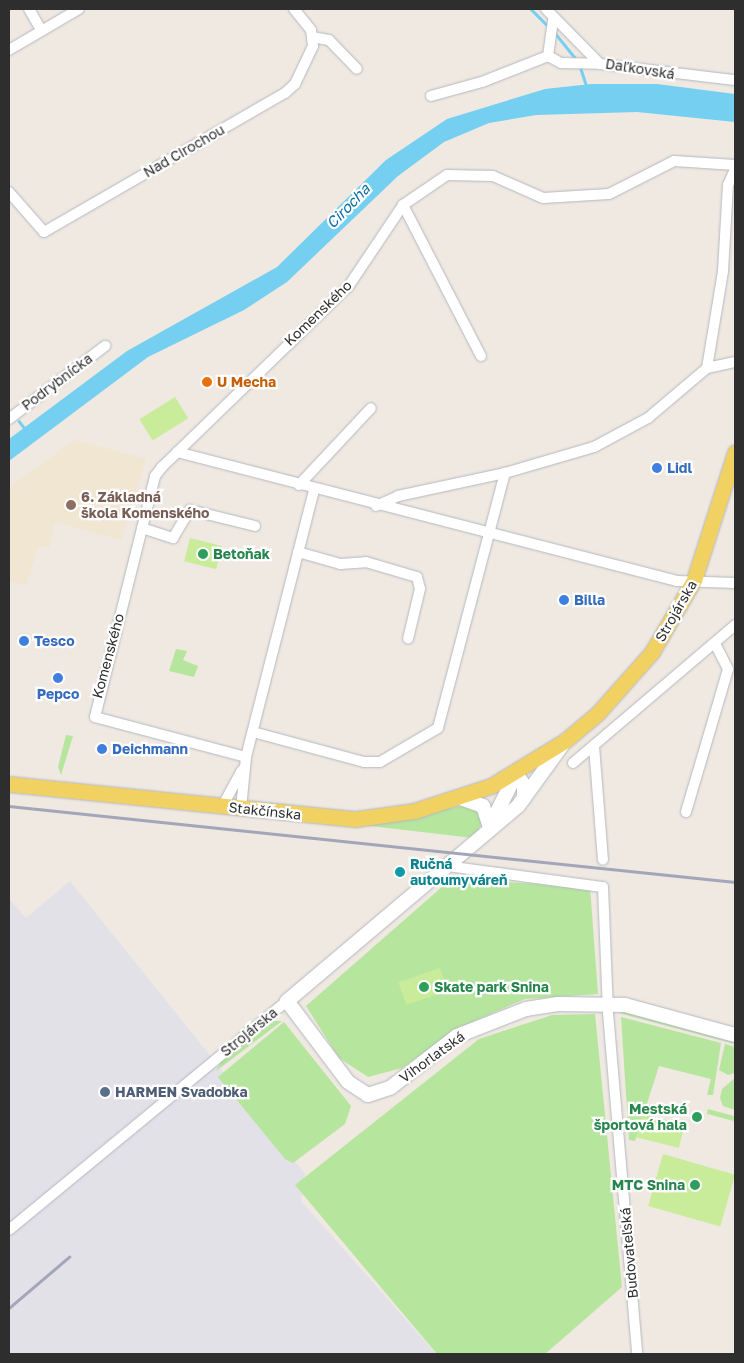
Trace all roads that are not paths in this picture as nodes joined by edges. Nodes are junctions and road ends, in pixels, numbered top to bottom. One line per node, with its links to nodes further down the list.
1 (29, 9): 6 (street)
2 (79, 9): 6 (street)
3 (294, 9): 7 (street)
4 (546, 9): 5 (street, Daľkovská)
5 (553, 21): 9 (street); 10 (street, Daľkovská)
6 (40, 28): 8 (street)
7 (312, 37): 11 (street); 16 (street, Nad Cirochou)
8 (9, 50)
9 (548, 56): 10 (street); 13 (street)
10 (600, 64): 12 (street, Daľkovská)
11 (356, 69)
12 (732, 77)
13 (431, 96)
14 (735, 166): 17 (street, Komenského)
15 (735, 169): 21 (street)
16 (9, 192)
17 (403, 205): 19 (street); 24 (street, Komenského)
18 (105, 346): 23 (street, Podrybnícka)
19 (481, 356)
20 (735, 362): 21 (street)
21 (707, 368): 28 (street)
22 (371, 408): 29 (street)
23 (9, 419)
24 (186, 443): 25 (street, Komenského); 27 (street)
25 (177, 452): 27 (street); 33 (street, Komenského)
26 (735, 452): 36 (main road, Strojárska)
27 (188, 456): 29 (street)
28 (505, 473): 31 (street); 34 (street)
29 (298, 485): 30 (street)
30 (314, 490): 31 (street); 35 (street)
31 (376, 506): 34 (street)
32 (255, 526): 33 (street)
33 (142, 528): 44 (street, Komenského)
34 (488, 532): 36 (street); 41 (street)
35 (298, 552): 39 (street); 41 (street)
36 (694, 580): 37 (street); 42 (main road, Strojárska)
37 (735, 583)
38 (735, 625): 40 (street)
39 (408, 639)
40 (715, 643): 43 (street); 52 (street)
41 (253, 732): 44 (street)
42 (566, 740): 46 (main road, Strojárska); 49 (main road, Strojárska)
43 (594, 746): 45 (street); 54 (street)
44 (245, 762): 50 (street); 51 (street)
45 (572, 763)
46 (516, 774): 48 (main road, Stakčínska); 49 (main road); 53 (main road, Strojárska)
47 (9, 784): 50 (main road, Stakčínska)
48 (460, 798): 51 (main road, Stakčínska); 53 (main road)
49 (524, 798): 53 (main road, Strojárska)
50 (222, 807): 51 (main road, Stakčínska)
51 (241, 809)
52 (686, 812)
53 (489, 828): 55 (main road, Strojárska)
54 (603, 860)
55 (447, 866): 56 (main road, Strojárska); 57 (street, Budovateľská)
56 (287, 1001): 57 (main road, Vihorlatská); 59 (street, Strojárska)
57 (608, 1003): 58 (main road, Vihorlatská); 60 (street, Budovateľská)
58 (735, 1035)
59 (9, 1230)
60 (637, 1354)

